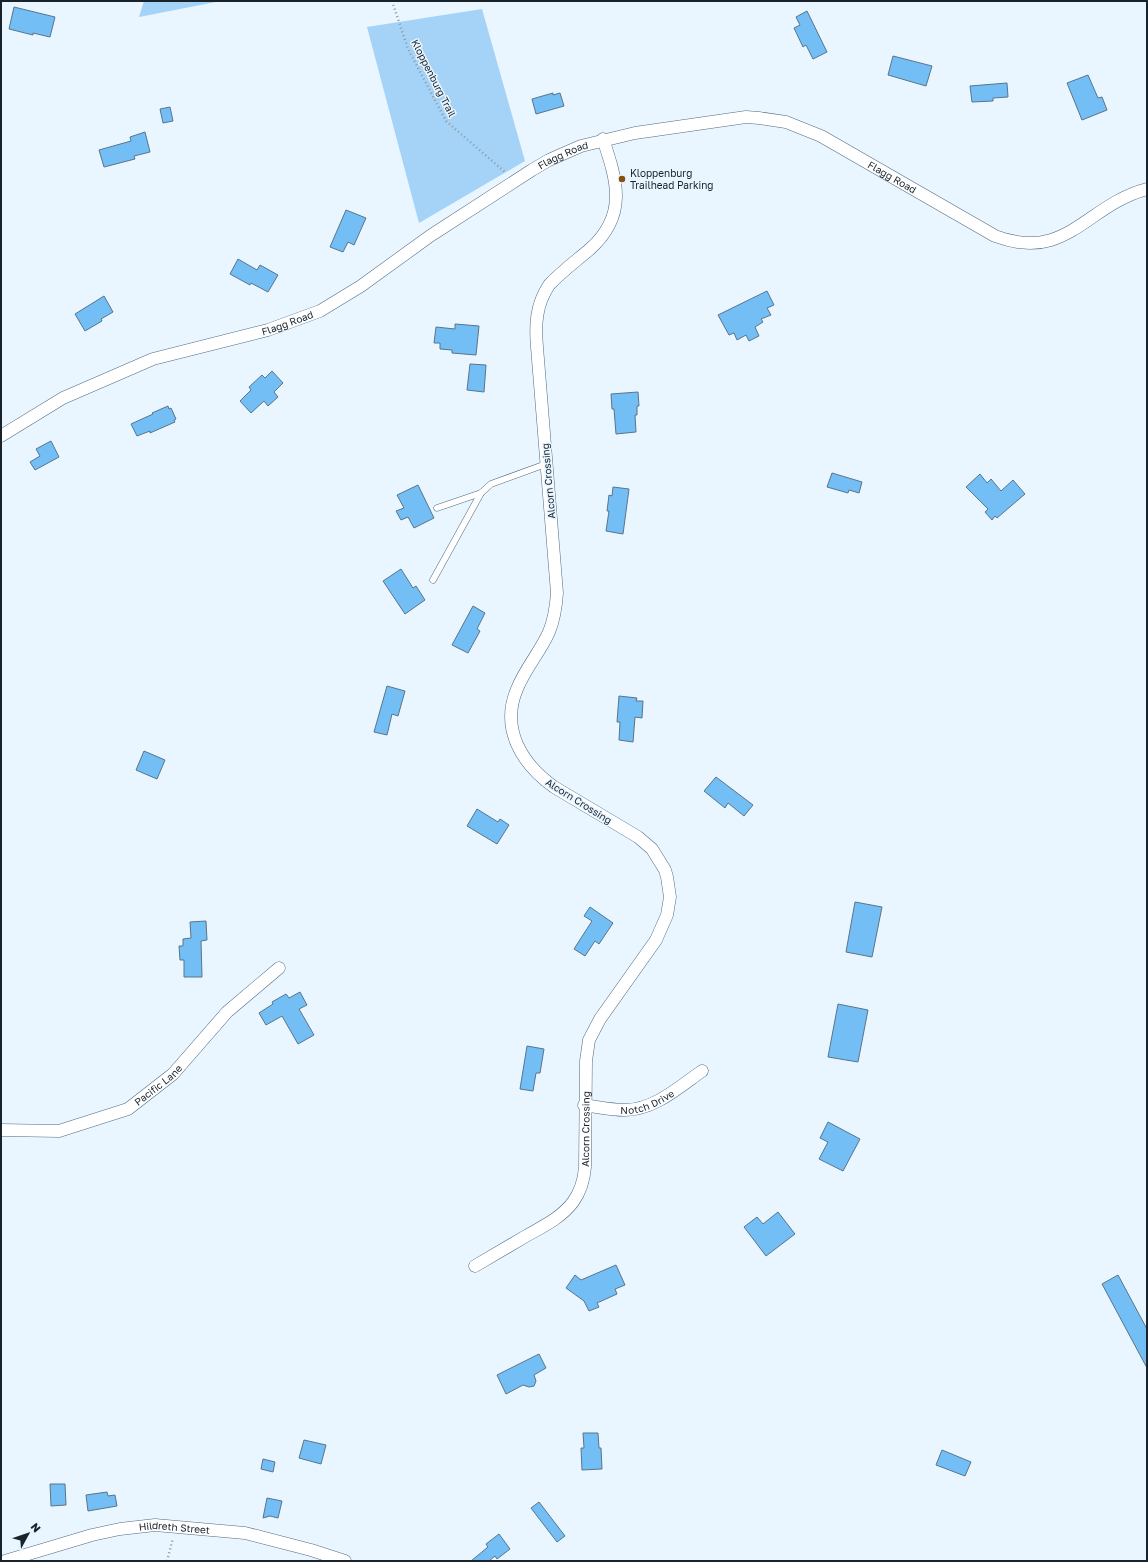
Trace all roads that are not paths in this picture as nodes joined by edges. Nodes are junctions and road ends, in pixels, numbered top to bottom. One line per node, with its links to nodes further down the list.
1 (603, 140): 2 (street, Flagg Road); 3 (street, Flagg Road); 4 (street, Alcorn Crossing)
2 (1147, 190)
3 (1, 436)
4 (546, 464): 5 (lane); 10 (street, Alcorn Crossing)
5 (481, 493): 6 (lane); 7 (lane)
6 (437, 508)
7 (433, 580)
8 (279, 968): 11 (street, Pacific Lane)
9 (702, 1071): 10 (street, Notch Drive)
10 (584, 1105): 12 (street, Alcorn Crossing)
11 (1, 1130)
12 (475, 1266)
13 (5, 1561): 14 (street, Hildreth Street)
14 (345, 1561)

